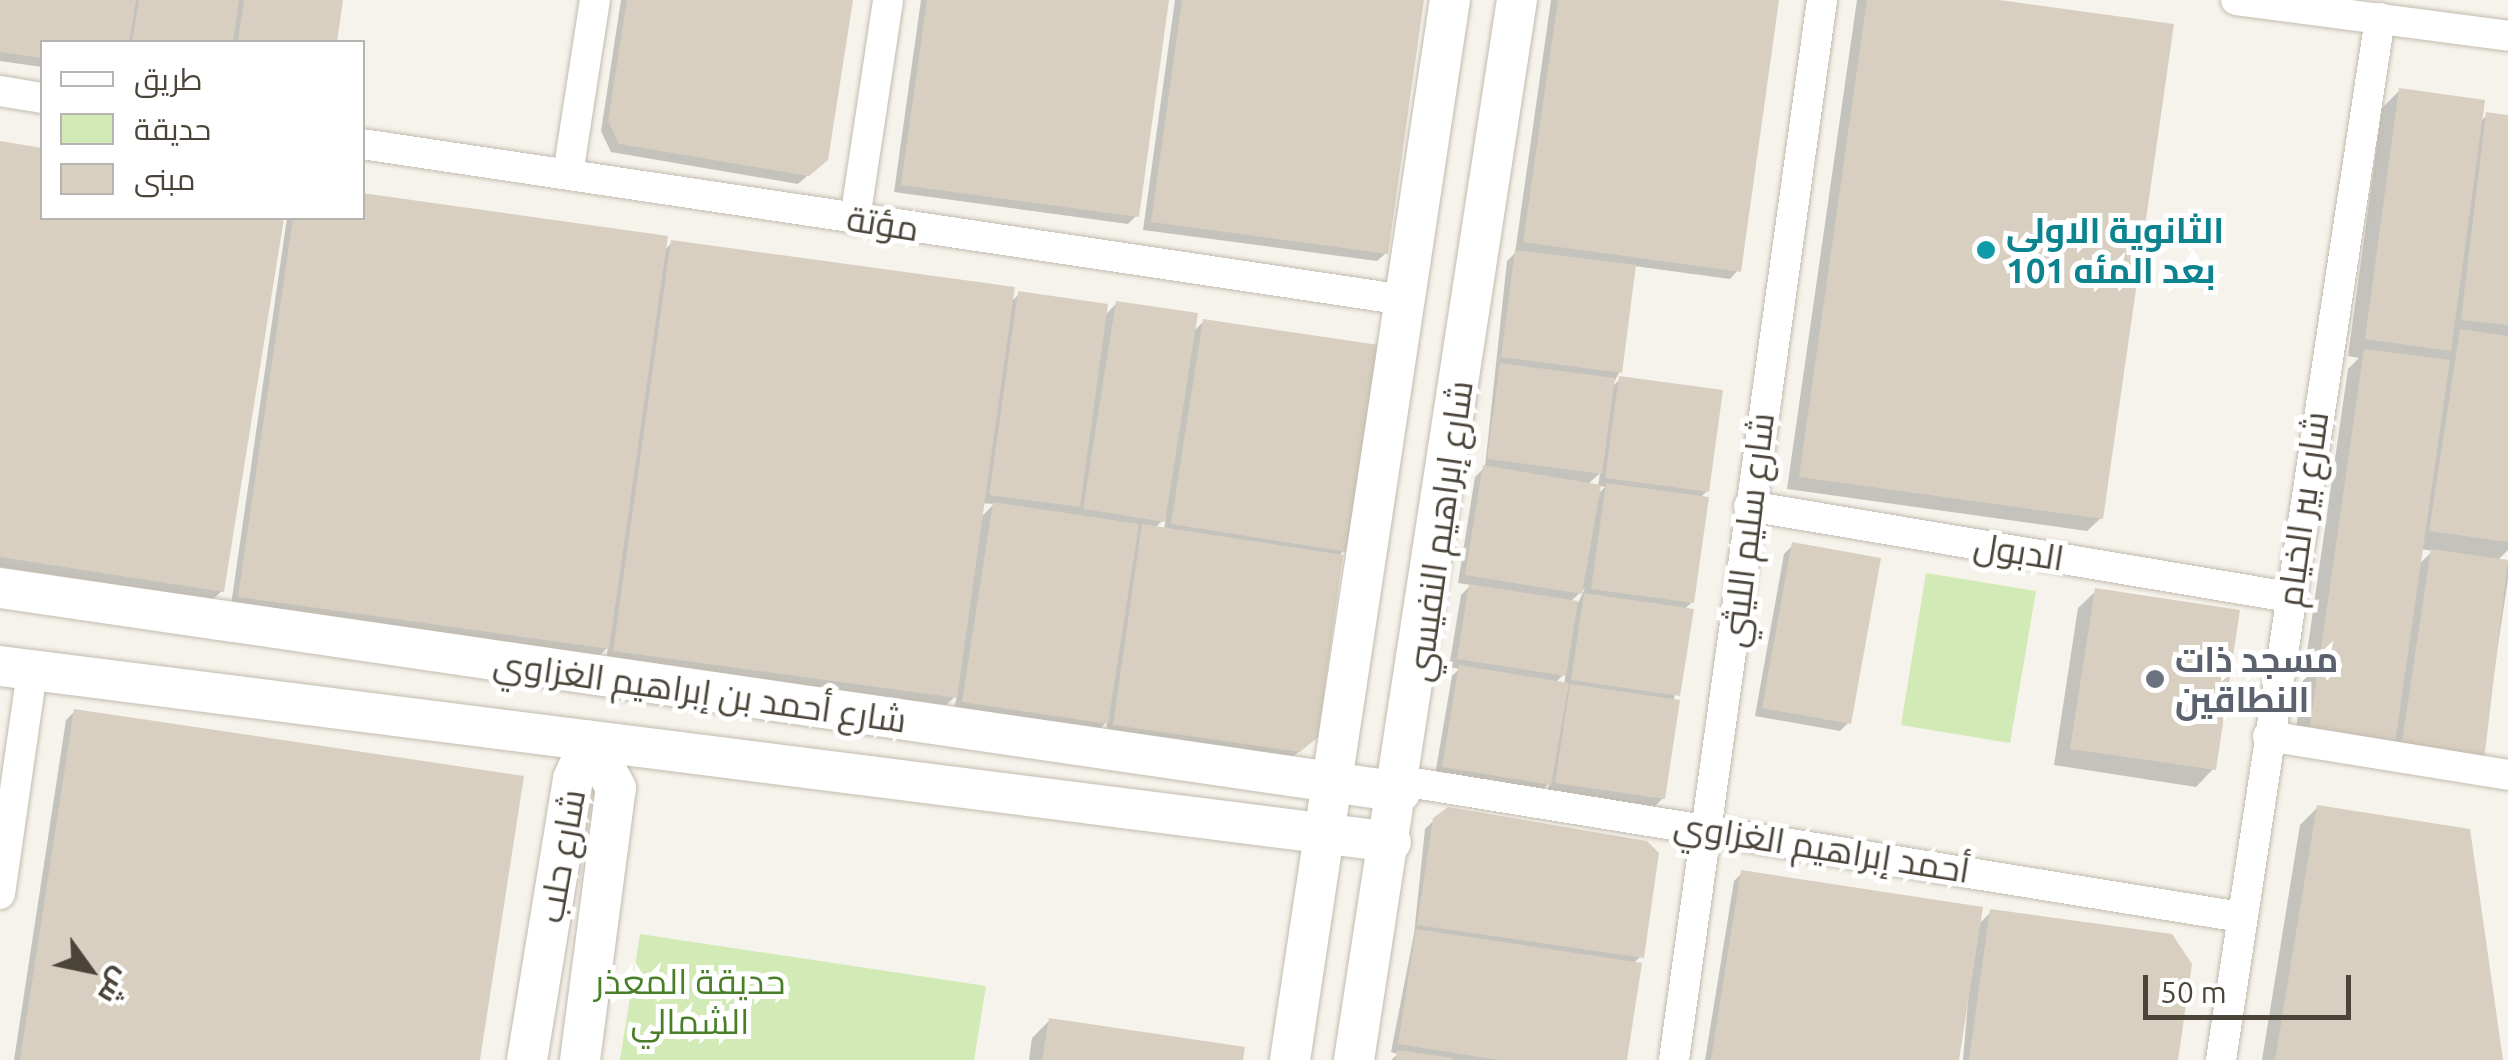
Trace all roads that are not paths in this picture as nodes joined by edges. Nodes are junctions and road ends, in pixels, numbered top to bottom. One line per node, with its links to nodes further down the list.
1 (595, 0): 12 (street)
2 (888, 0): 13 (street)
3 (1450, 0): 14 (street, شارع إبراهيم النفيسي)
4 (1518, 0): 23 (street, شارع إبراهيم النفيسي)
5 (1822, 0): 15 (street, شارع سليم الليثي)
6 (2236, 0): 7 (street)
7 (2380, 18): 8 (street); 17 (street, شارع بير الخيام)
8 (2508, 36)
9 (0, 92): 10 (street)
10 (40, 98)
11 (365, 144): 12 (street, مؤتة)
12 (568, 174): 13 (street, مؤتة)
13 (855, 219): 14 (street, مؤتة)
14 (1404, 300): 22 (street, شارع إبراهيم النفيسي)
15 (1749, 506): 17 (street, الدبول); 24 (street, شارع سليم الليثي)
16 (0, 588): 22 (street, شارع أحمد بن إبراهيم الغزاوي)
17 (2289, 596): 19 (street, شارع بير الخيام)
18 (16, 669): 20 (street, شارع أحمد بن إبراهيم الغزاوي); 27 (street)
19 (2268, 736): 21 (street); 28 (street, شارع بير الخيام)
20 (590, 741): 25 (street, شارع أحمد بن إبراهيم الغزاوي); 29 (street, شارع حلب); 30 (street, شارع حلب)
21 (2508, 775)
22 (1331, 784): 23 (street, شارع أحمد بن إبراهيم الغزاوي); 25 (street, شارع إبراهيم النفيسي)
23 (1401, 787): 24 (street, أحمد إبراهيم الغزاوي); 26 (street, شارع إبراهيم النفيسي)
24 (1710, 827): 28 (street, أحمد إبراهيم الغزاوي); 33 (street, شارع سليم الليثي)
25 (1324, 834): 26 (street, شارع أحمد بن إبراهيم الغزاوي); 31 (street, شارع إبراهيم النفيسي)
26 (1391, 842): 32 (street, شارع إبراهيم النفيسي)
27 (0, 894)
28 (2241, 917): 34 (street, شارع بير الخيام)
29 (528, 1060)
30 (580, 1060)
31 (1290, 1060)
32 (1354, 1060)
33 (1674, 1060)
34 (2221, 1060)

